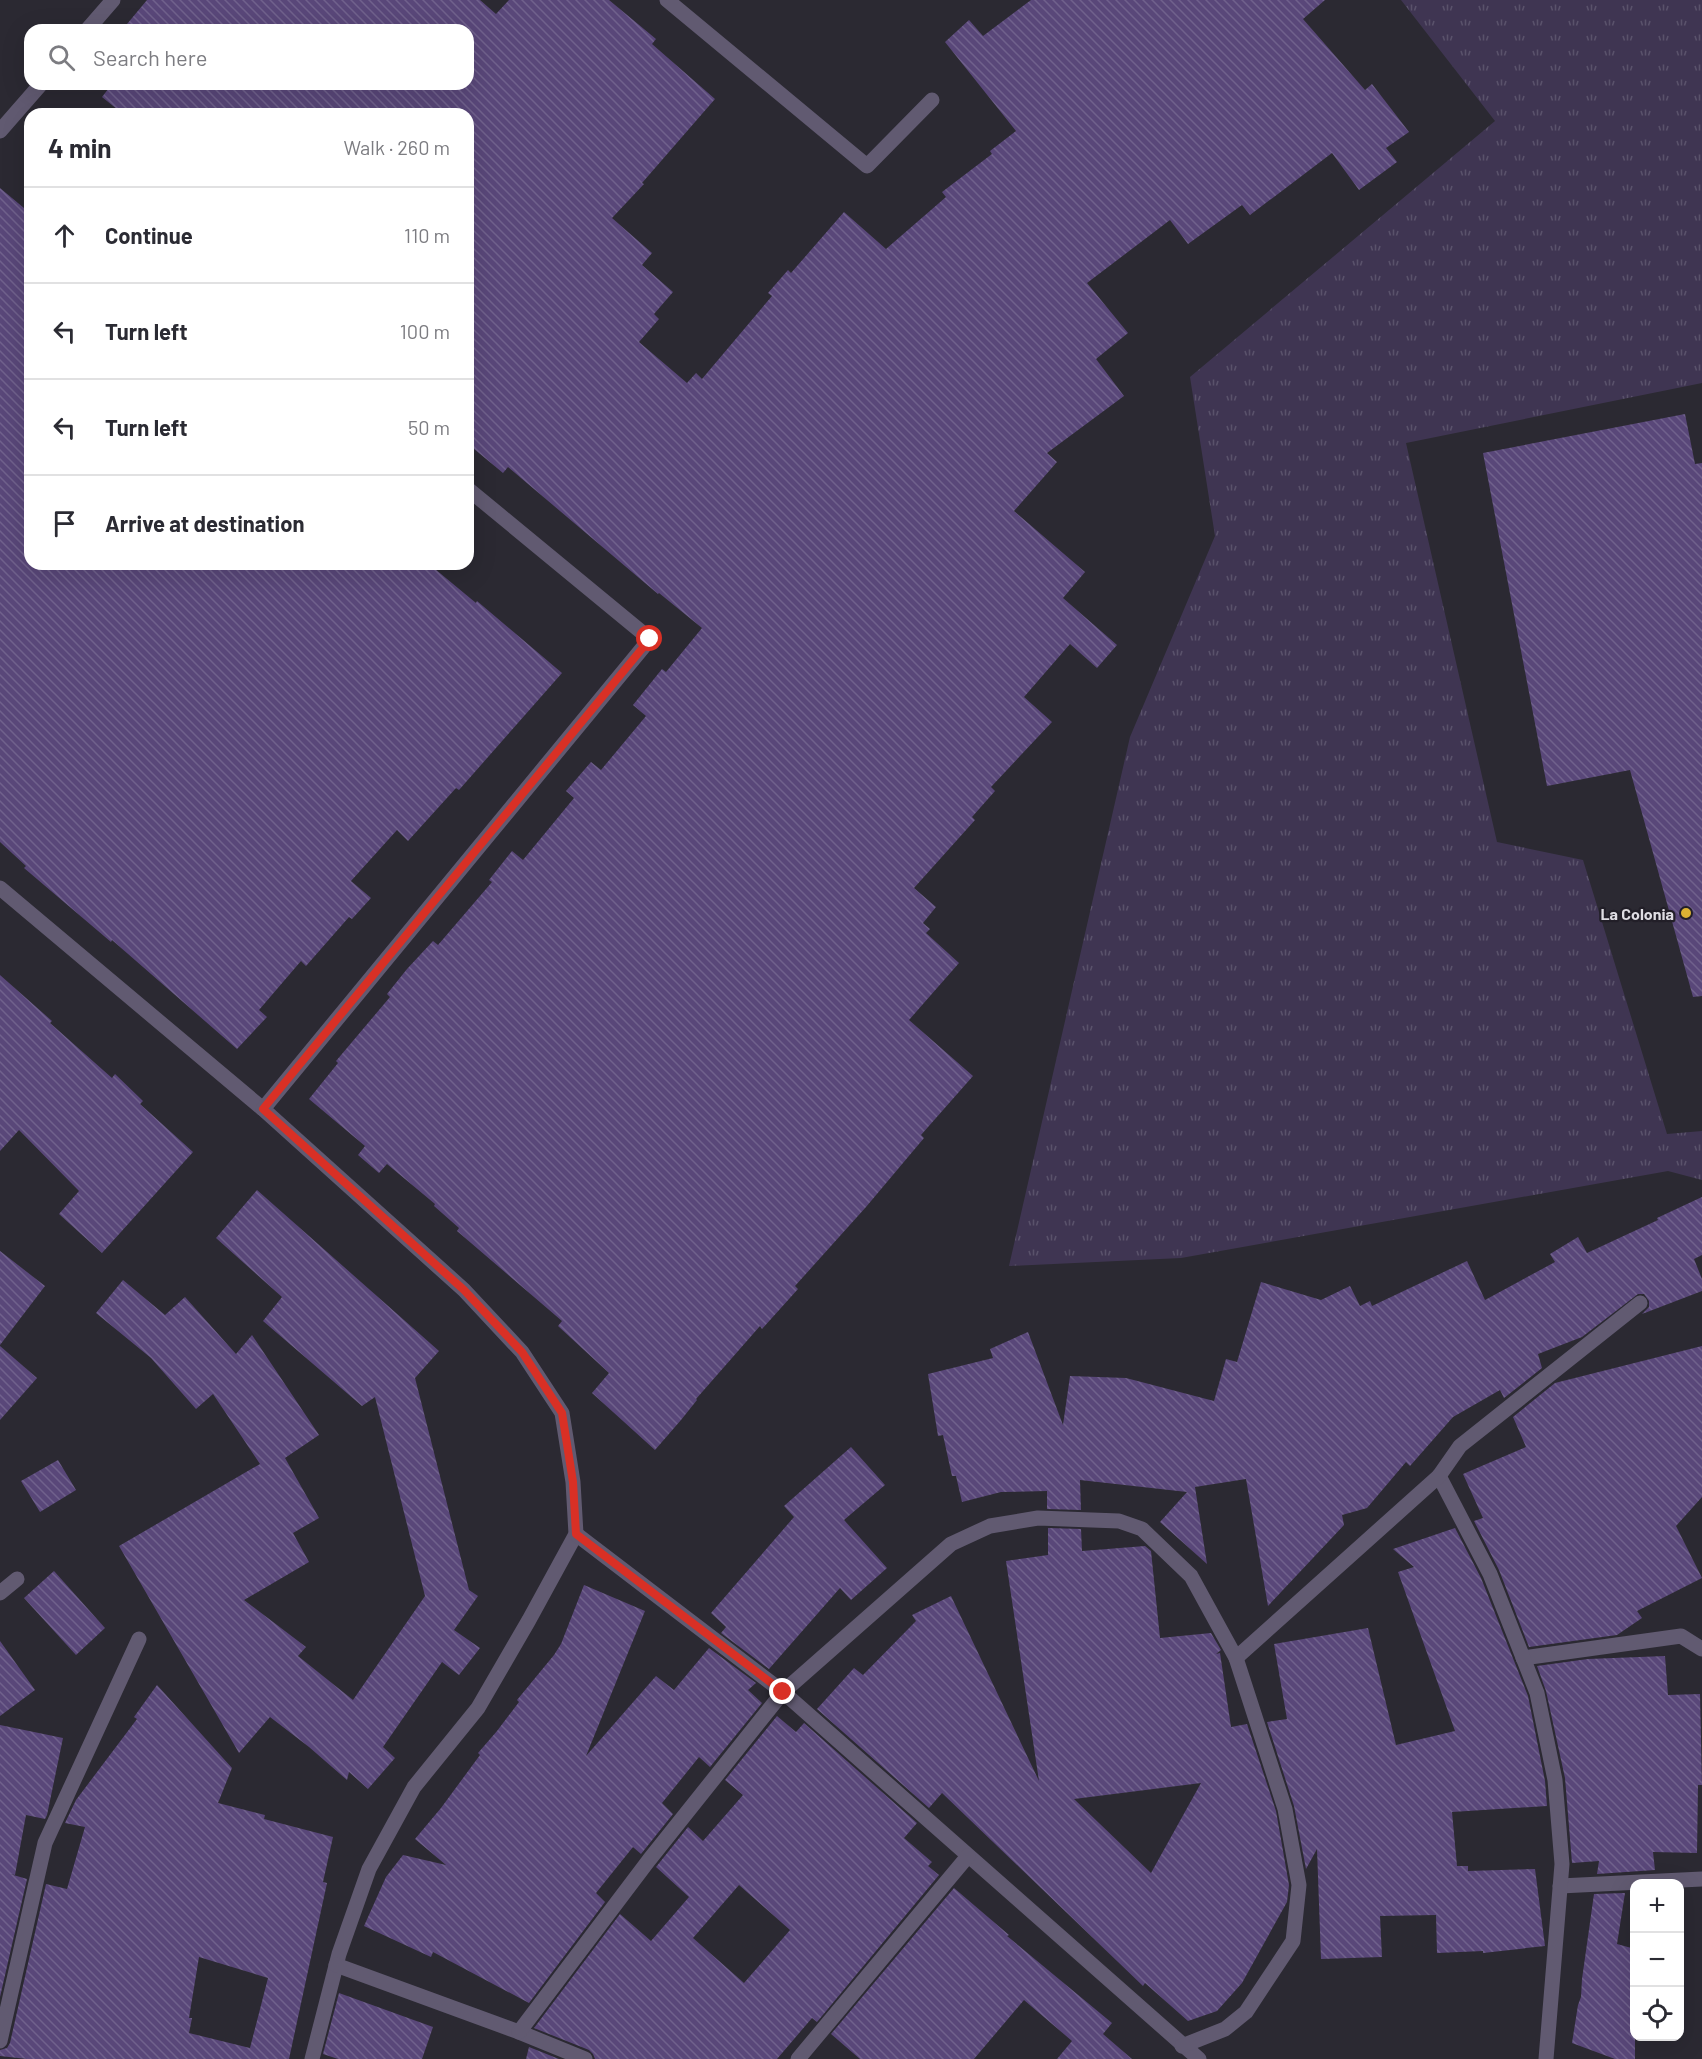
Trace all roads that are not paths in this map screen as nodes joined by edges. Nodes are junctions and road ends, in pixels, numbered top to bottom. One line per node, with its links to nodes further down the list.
1 (113, 0): 3 (street)
2 (667, 0): 5 (street)
3 (92, 24)
4 (37, 90): 6 (street)
5 (932, 100)
6 (28, 108)
7 (24, 112): 8 (street)
8 (0, 131)
9 (474, 494): 11 (street)
10 (0, 888): 11 (street)
11 (263, 1109): 14 (street)
12 (1640, 1303): 13 (street)
13 (1439, 1476): 19 (street); 20 (street)
14 (576, 1534): 21 (street); 25 (street)
15 (17, 1579): 16 (street)
16 (0, 1593)
17 (140, 1639): 27 (street)
18 (1702, 1649): 20 (street)
19 (1236, 1658): 21 (street); 28 (street)
20 (1523, 1658): 24 (street)
21 (783, 1692): 22 (street); 26 (street)
22 (968, 1856): 28 (street); 31 (street)
23 (1702, 1879): 24 (street)
24 (1560, 1886): 33 (street)
25 (336, 1965): 26 (street); 29 (street)
26 (519, 2032): 30 (street)
27 (0, 2041)
28 (1182, 2046): 32 (street)
29 (312, 2059)
30 (585, 2059)
31 (798, 2059)
32 (1198, 2059)
33 (1546, 2059)

